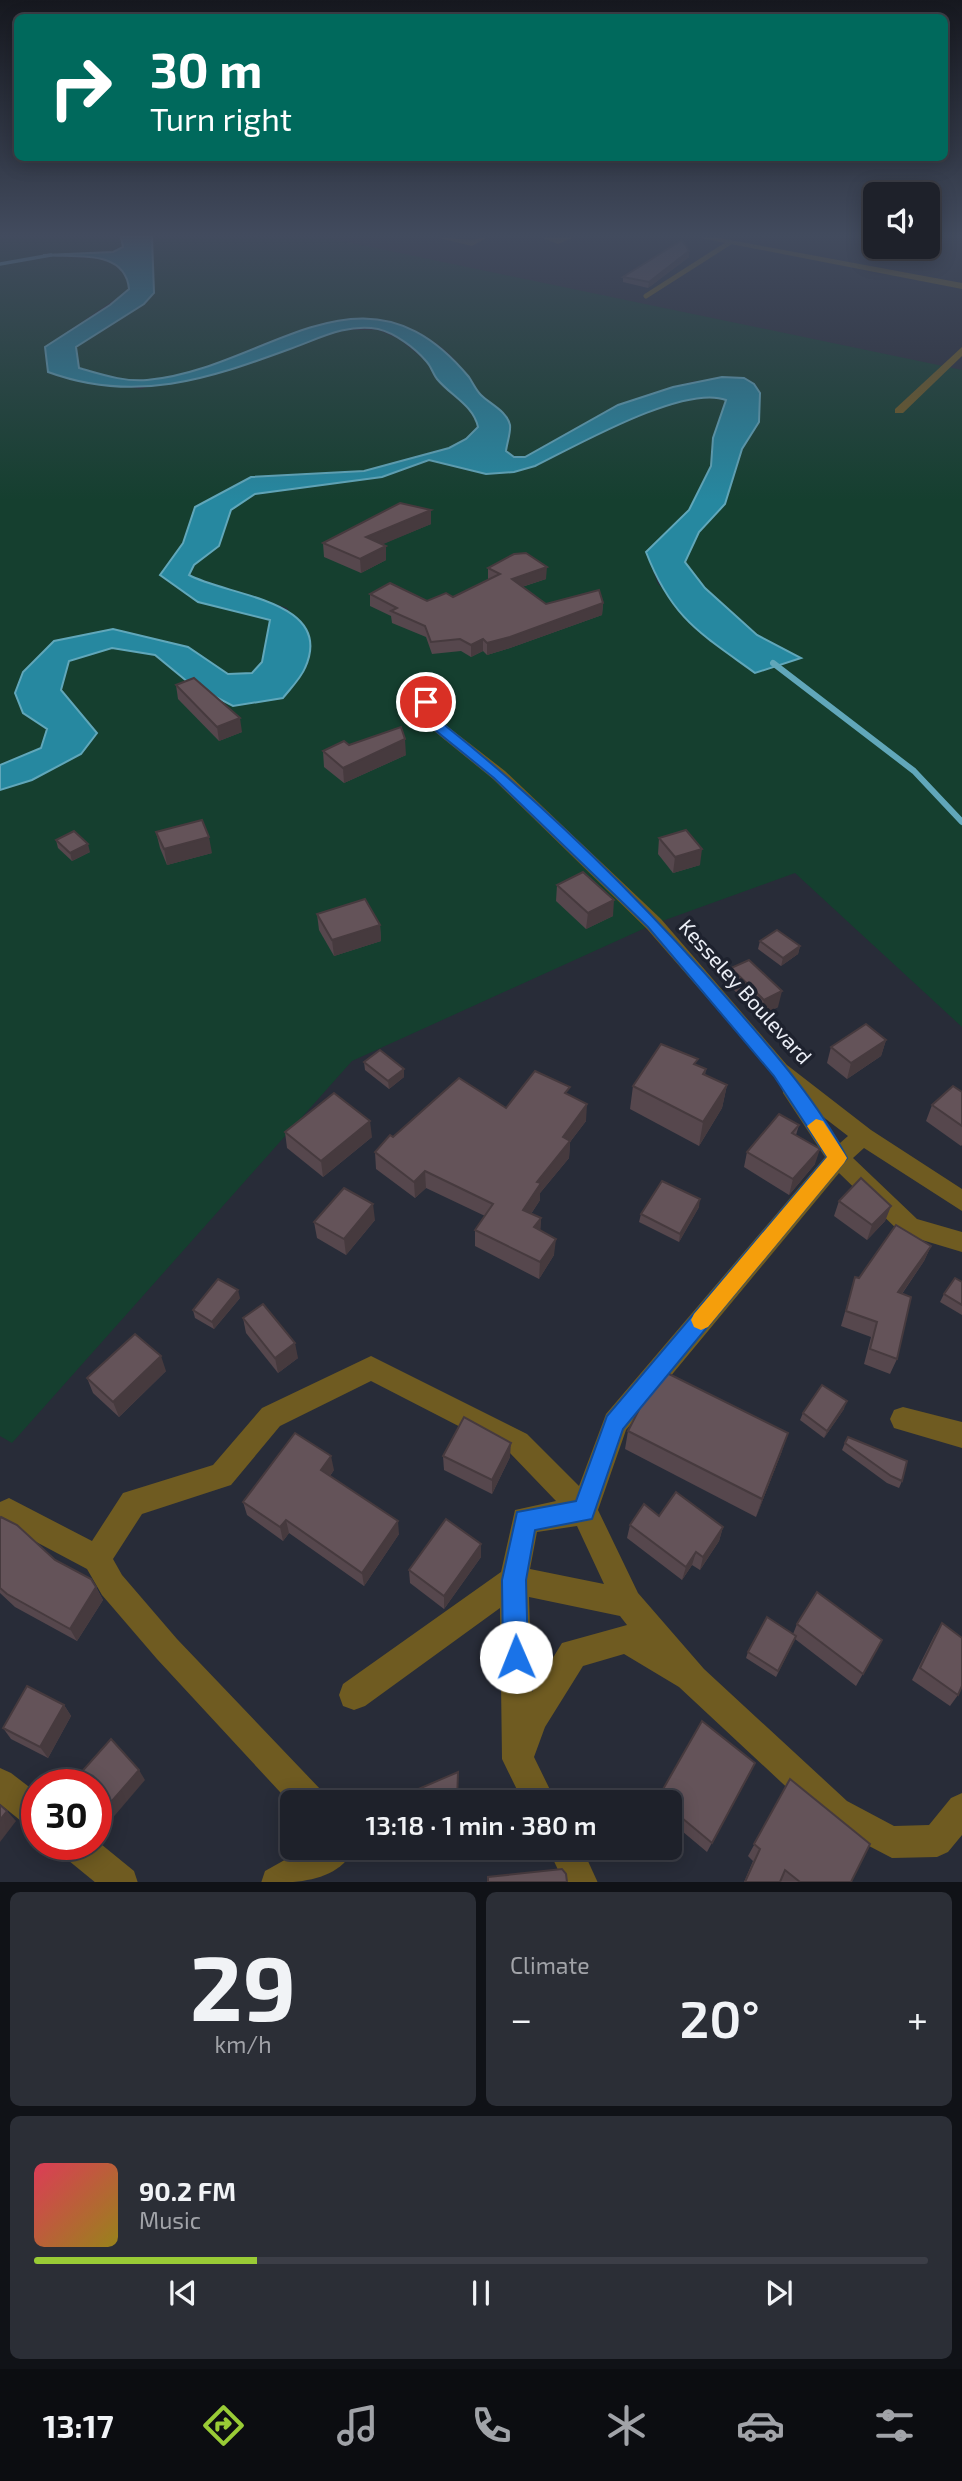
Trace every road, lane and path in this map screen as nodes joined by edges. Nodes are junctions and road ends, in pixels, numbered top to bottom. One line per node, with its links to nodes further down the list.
1 (962, 350): 2 (street)
2 (899, 411)
3 (426, 702): 4 (street, Kesseley Boulevard)
4 (780, 1071): 5 (street, Kesseley Boulevard); 6 (street)
5 (863, 1136): 6 (street); 7 (street, Kesseley Boulevard)
6 (838, 1158): 8 (street); 11 (street)
7 (962, 1201)
8 (962, 1242)
9 (903, 1419): 10 (street)
10 (962, 1435)
11 (584, 1511): 13 (street); 14 (street); 15 (street)
12 (0, 1517): 13 (street)
13 (97, 1559): 20 (street)
14 (514, 1580): 15 (street); 17 (street); 18 (street)
15 (628, 1603): 16 (street)
16 (693, 1679): 18 (street); 23 (street)
17 (354, 1695)
18 (518, 1759): 21 (street)
19 (0, 1784): 22 (street)
20 (300, 1790)
21 (534, 1790)
22 (21, 1801)
23 (962, 1809)
24 (95, 1860): 27 (street)
25 (316, 1860): 28 (street)
26 (570, 1860): 29 (street)
27 (122, 1882)
28 (277, 1882)
29 (582, 1882)

